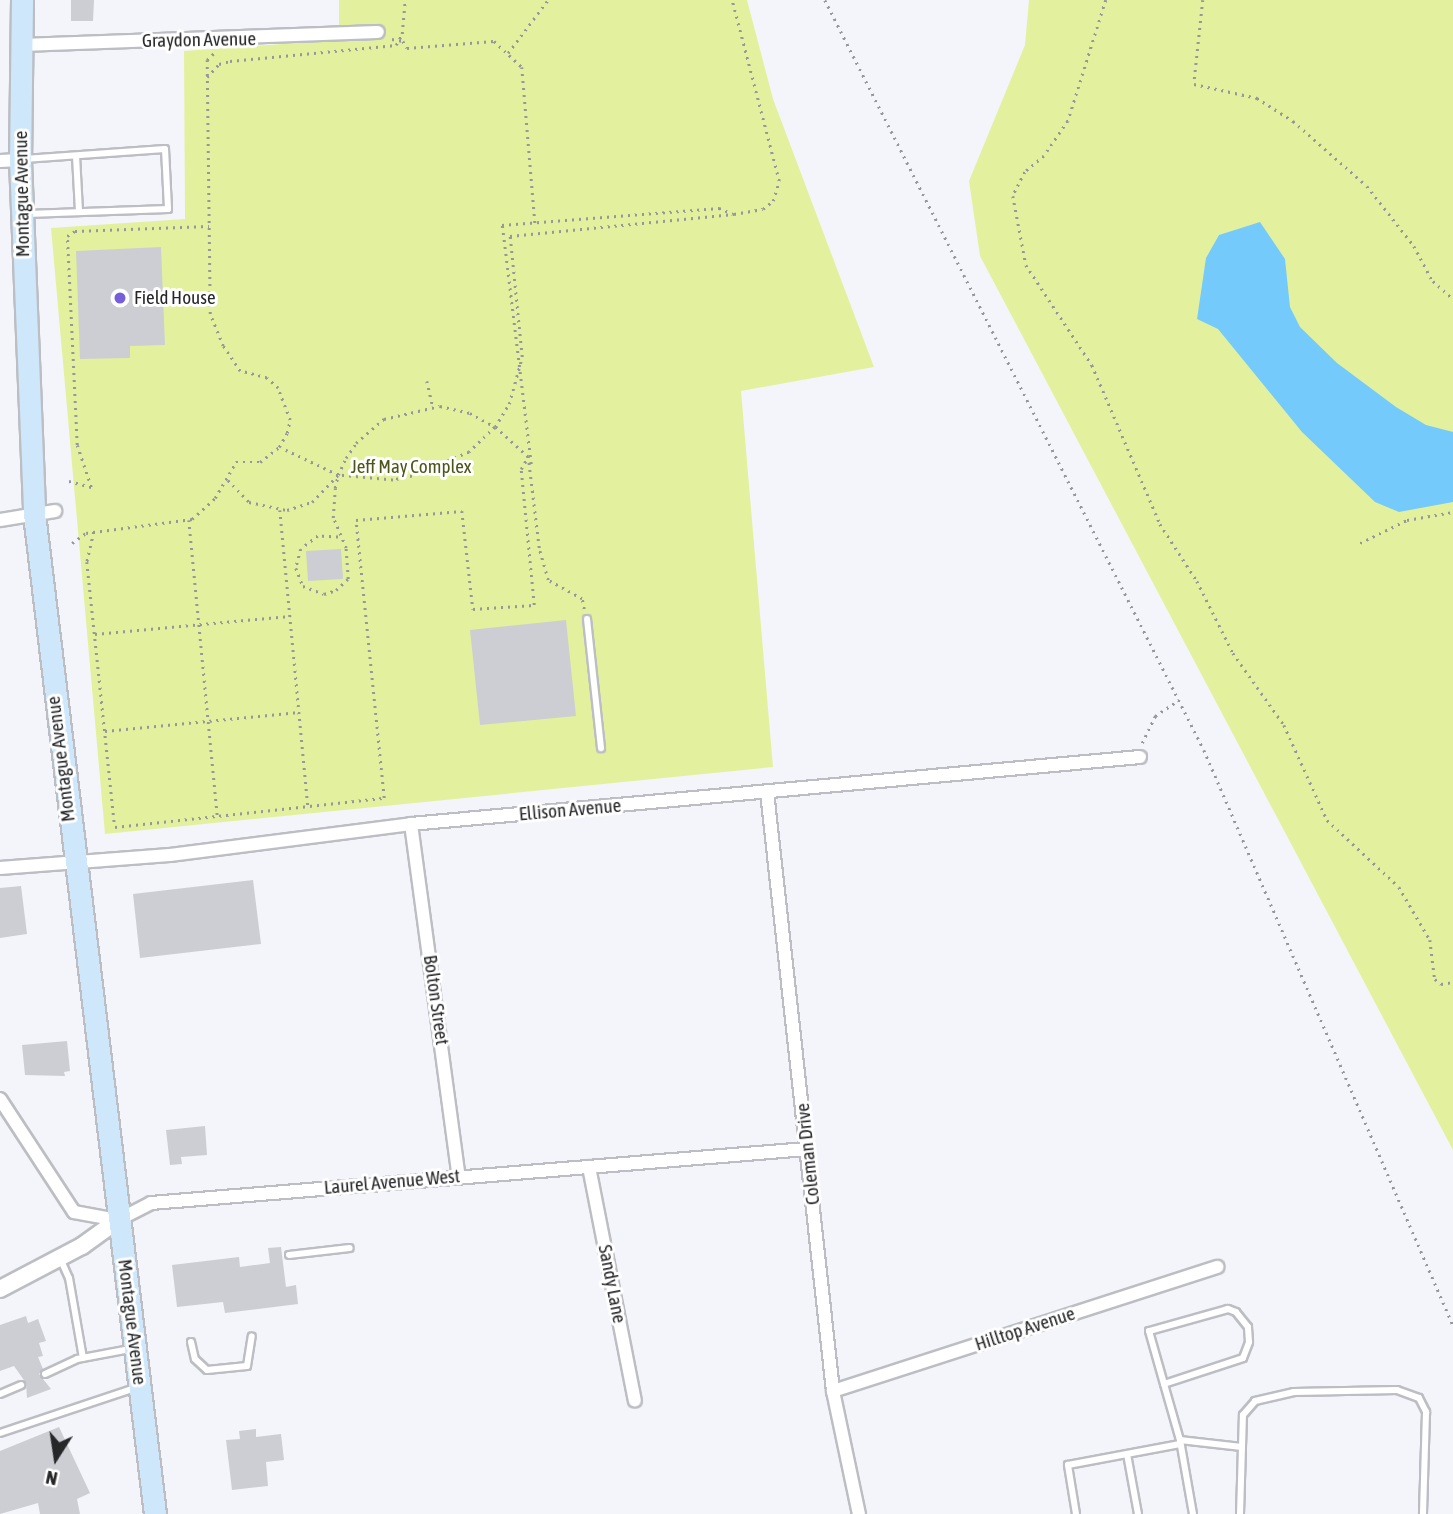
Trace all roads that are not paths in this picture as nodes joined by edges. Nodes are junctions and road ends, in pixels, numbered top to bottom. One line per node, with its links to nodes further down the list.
1 (22, 0): 3 (main road, Montague Avenue)
2 (378, 32): 3 (street, Graydon Avenue)
3 (21, 45): 5 (main road, Montague Avenue)
4 (76, 156): 5 (lane); 6 (lane); 6 (lane)
5 (10, 160): 7 (main road, Montague Avenue)
6 (79, 212): 7 (lane)
7 (22, 214): 8 (main road, Montague Avenue)
8 (44, 512): 9 (street); 15 (main road, Montague Avenue)
9 (0, 520)
10 (587, 620): 11 (lane)
11 (601, 748)
12 (1140, 757): 13 (street, Ellison Avenue)
13 (767, 792): 14 (street, Ellison Avenue); 18 (street, Coleman Drive)
14 (411, 824): 15 (street, Ellison Avenue); 20 (street, Bolton Street)
15 (73, 863): 16 (street, Ellison Avenue); 21 (main road, Montague Avenue)
16 (0, 868)
17 (0, 1099): 21 (street)
18 (807, 1149): 19 (street, Laurel Avenue West); 35 (street, Coleman Drive)
19 (589, 1167): 20 (street, Laurel Avenue West); 37 (street, Sandy Lane)
20 (459, 1177): 21 (street, Laurel Avenue West)
21 (118, 1220): 24 (street, Laurel Avenue West); 29 (main road, Montague Avenue)
22 (350, 1248): 23 (lane)
23 (289, 1255)
24 (60, 1258): 26 (street, Laurel Avenue West); 30 (lane)
25 (1217, 1268): 35 (street, Hilltop Avenue)
26 (0, 1289)
27 (252, 1336): 28 (lane)
28 (191, 1342)
29 (135, 1348): 30 (lane); 34 (main road, Montague Avenue)
30 (83, 1358): 31 (lane)
31 (45, 1374)
32 (1164, 1384): 32 (lane); 39 (lane)
33 (22, 1385): 36 (lane)
34 (140, 1387): 38 (lane); 42 (main road, Montague Avenue)
35 (833, 1391): 43 (street, Coleman Drive)
36 (0, 1394)
37 (635, 1401)
38 (0, 1433)
39 (1180, 1442): 40 (lane); 41 (lane); 46 (lane)
40 (1242, 1447): 47 (lane); 48 (lane)
41 (1127, 1454): 44 (lane); 45 (lane)
42 (155, 1514)
43 (859, 1514)
44 (1076, 1514)
45 (1138, 1514)
46 (1194, 1514)
47 (1240, 1514)
48 (1423, 1514)

